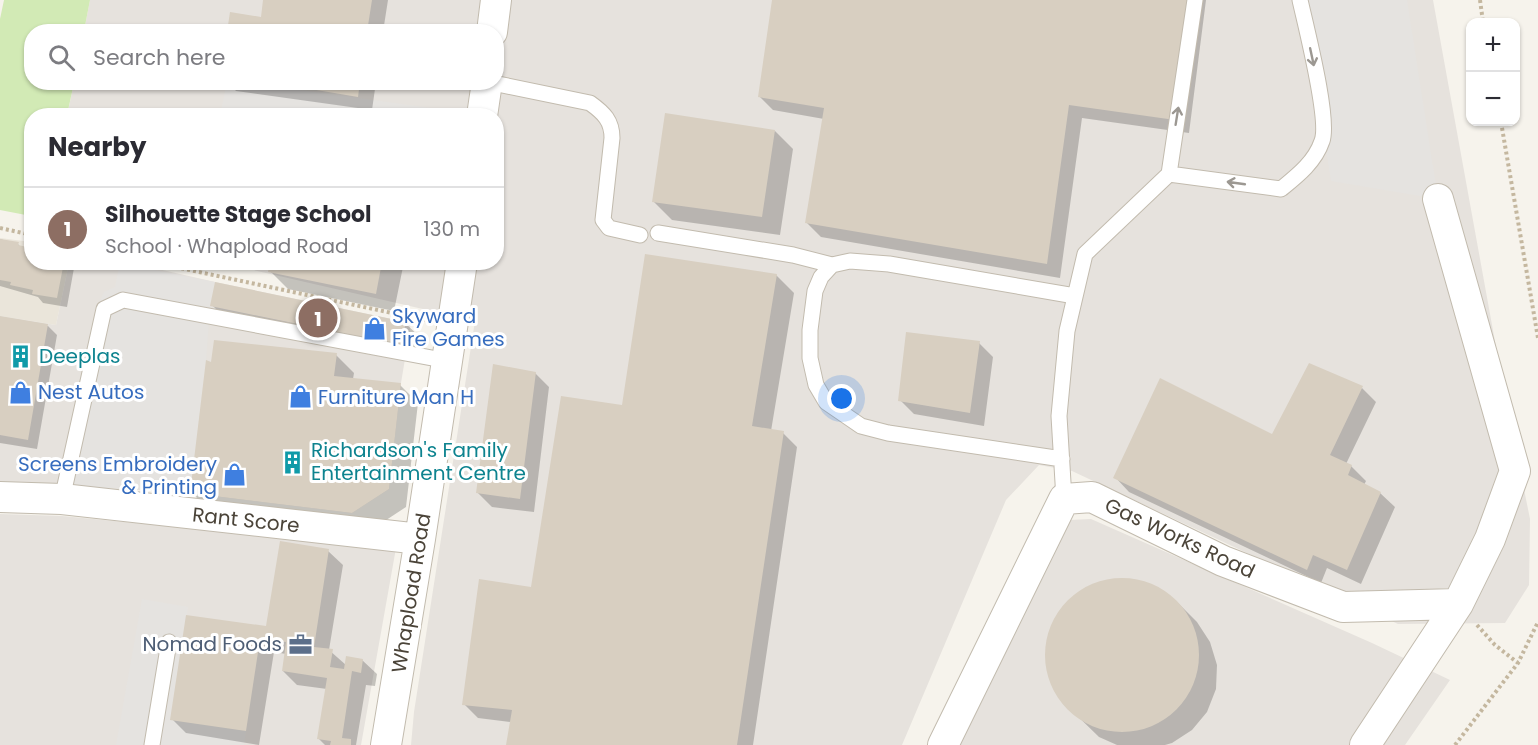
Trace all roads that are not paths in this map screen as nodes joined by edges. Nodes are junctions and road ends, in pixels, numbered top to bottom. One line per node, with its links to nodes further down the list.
1 (496, 0): 4 (street)
2 (1195, 0): 8 (lane, one-way to 2)
3 (1300, 0): 8 (lane, one-way to 8)
4 (493, 24)
5 (504, 85): 11 (lane)
6 (487, 90): 7 (street)
7 (483, 108)
8 (1169, 174): 14 (lane)
9 (1438, 199): 21 (street)
10 (658, 233): 12 (lane)
11 (640, 235)
12 (832, 265): 14 (lane); 16 (lane)
13 (461, 270): 15 (street, Whapload Road)
14 (1075, 296): 16 (lane)
15 (448, 361): 17 (lane); 20 (street, Whapload Road)
16 (1062, 459): 18 (lane)
17 (62, 499): 19 (street, Rant Score); 20 (street, Rant Score)
18 (1064, 499): 21 (street, Gas Works Road); 25 (street)
19 (2, 502)
20 (420, 539): 24 (street, Whapload Road)
21 (1458, 604): 26 (street)
22 (169, 642): 23 (lane)
23 (152, 745)
24 (386, 745)
25 (943, 745)
26 (1365, 745)

